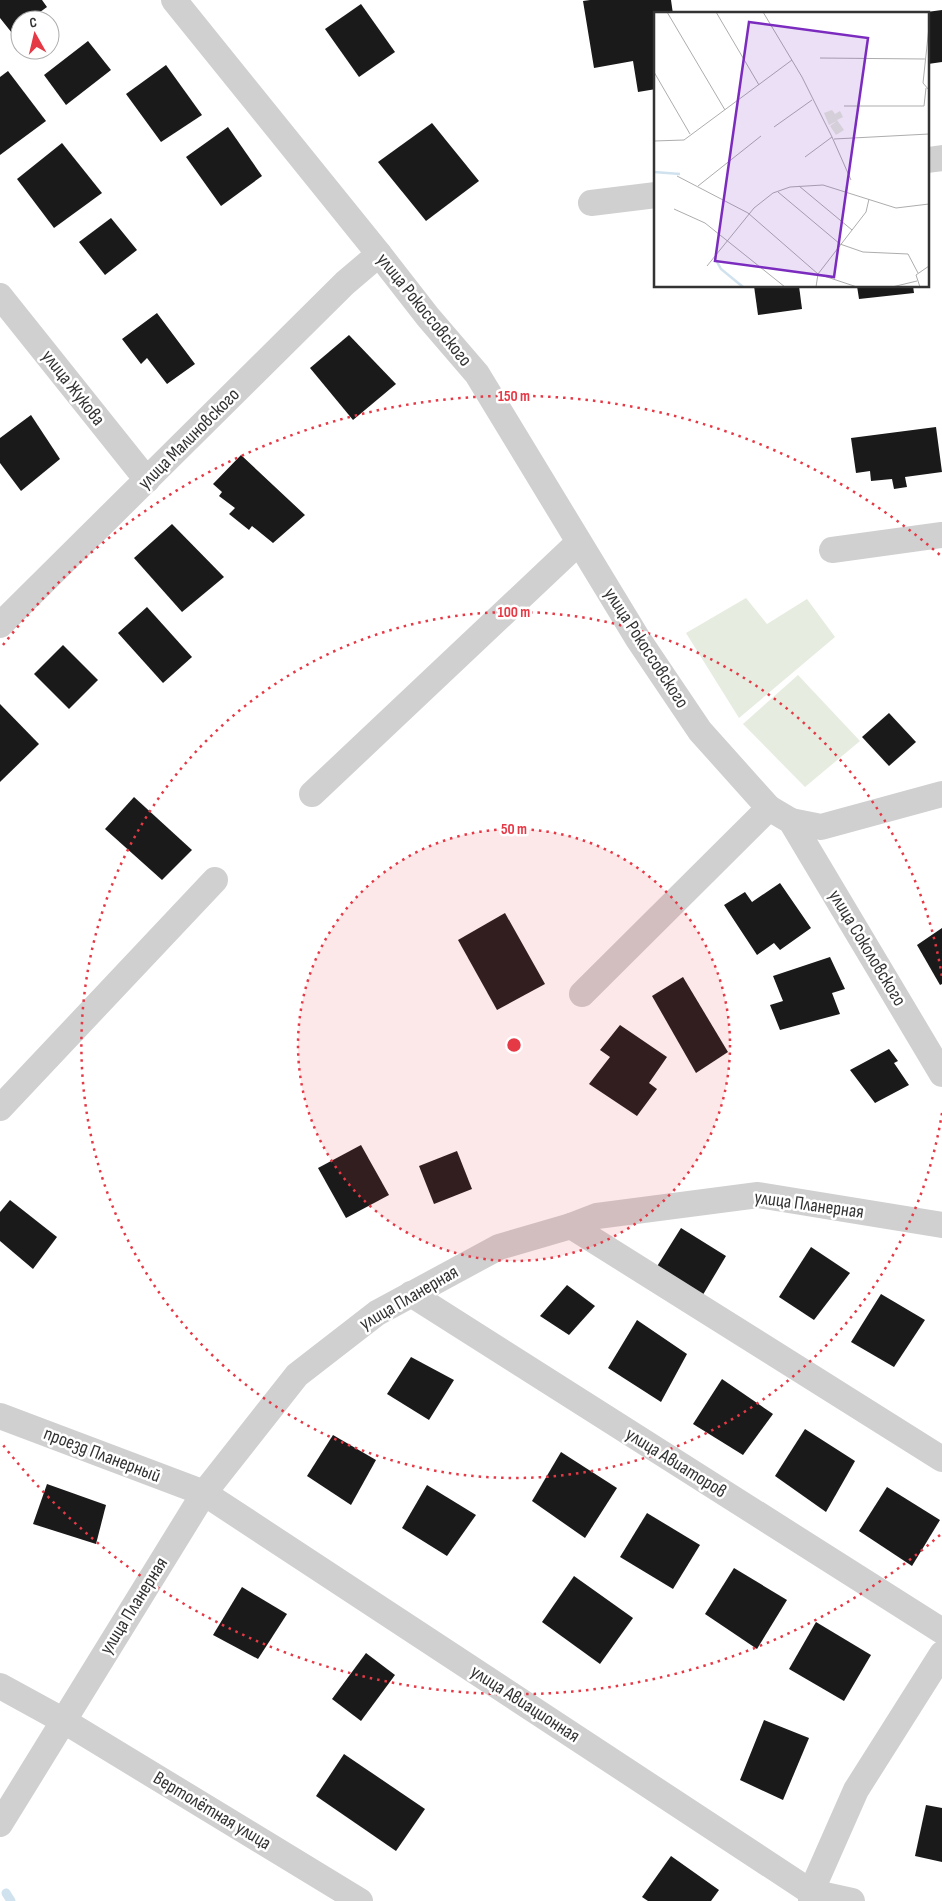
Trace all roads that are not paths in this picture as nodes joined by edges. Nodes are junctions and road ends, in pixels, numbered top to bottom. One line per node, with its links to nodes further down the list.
1 (174, 0): 4 (street, улица Рокоссовского)
2 (654, 195): 3 (street)
3 (591, 203)
4 (380, 254): 6 (street, улица Малиновского); 8 (street, улица Рокоссовского)
5 (0, 296): 6 (street, улица Жукова)
6 (147, 480): 10 (street, улица Малиновского)
7 (942, 535): 9 (street)
8 (578, 543): 11 (street); 13 (street, улица Рокоссовского)
9 (832, 550)
10 (0, 625)
11 (312, 794)
12 (942, 794): 13 (street)
13 (780, 814): 15 (street); 16 (street, улица Соколовского)
14 (215, 880): 17 (street)
15 (582, 994)
16 (942, 1074)
17 (0, 1108)
18 (942, 1225): 19 (street, улица Планерная)
19 (571, 1226): 20 (street, улица Планерная); 22 (street)
20 (411, 1294): 23 (street, улица Планерная); 24 (street, улица Авиаторов)
21 (0, 1416): 23 (street, проезд Планерный)
22 (942, 1458)
23 (204, 1493): 27 (street, улица Планерная); 29 (street, улица Авиационная)
24 (942, 1631)
25 (942, 1654): 29 (street)
26 (0, 1686): 27 (street, Вертолётная улица)
27 (64, 1721): 28 (street, улица Планерная); 30 (street, Вертолётная улица)
28 (0, 1824)
29 (811, 1896): 31 (street, улица Авиационная)
30 (360, 1901)
31 (852, 1901)

